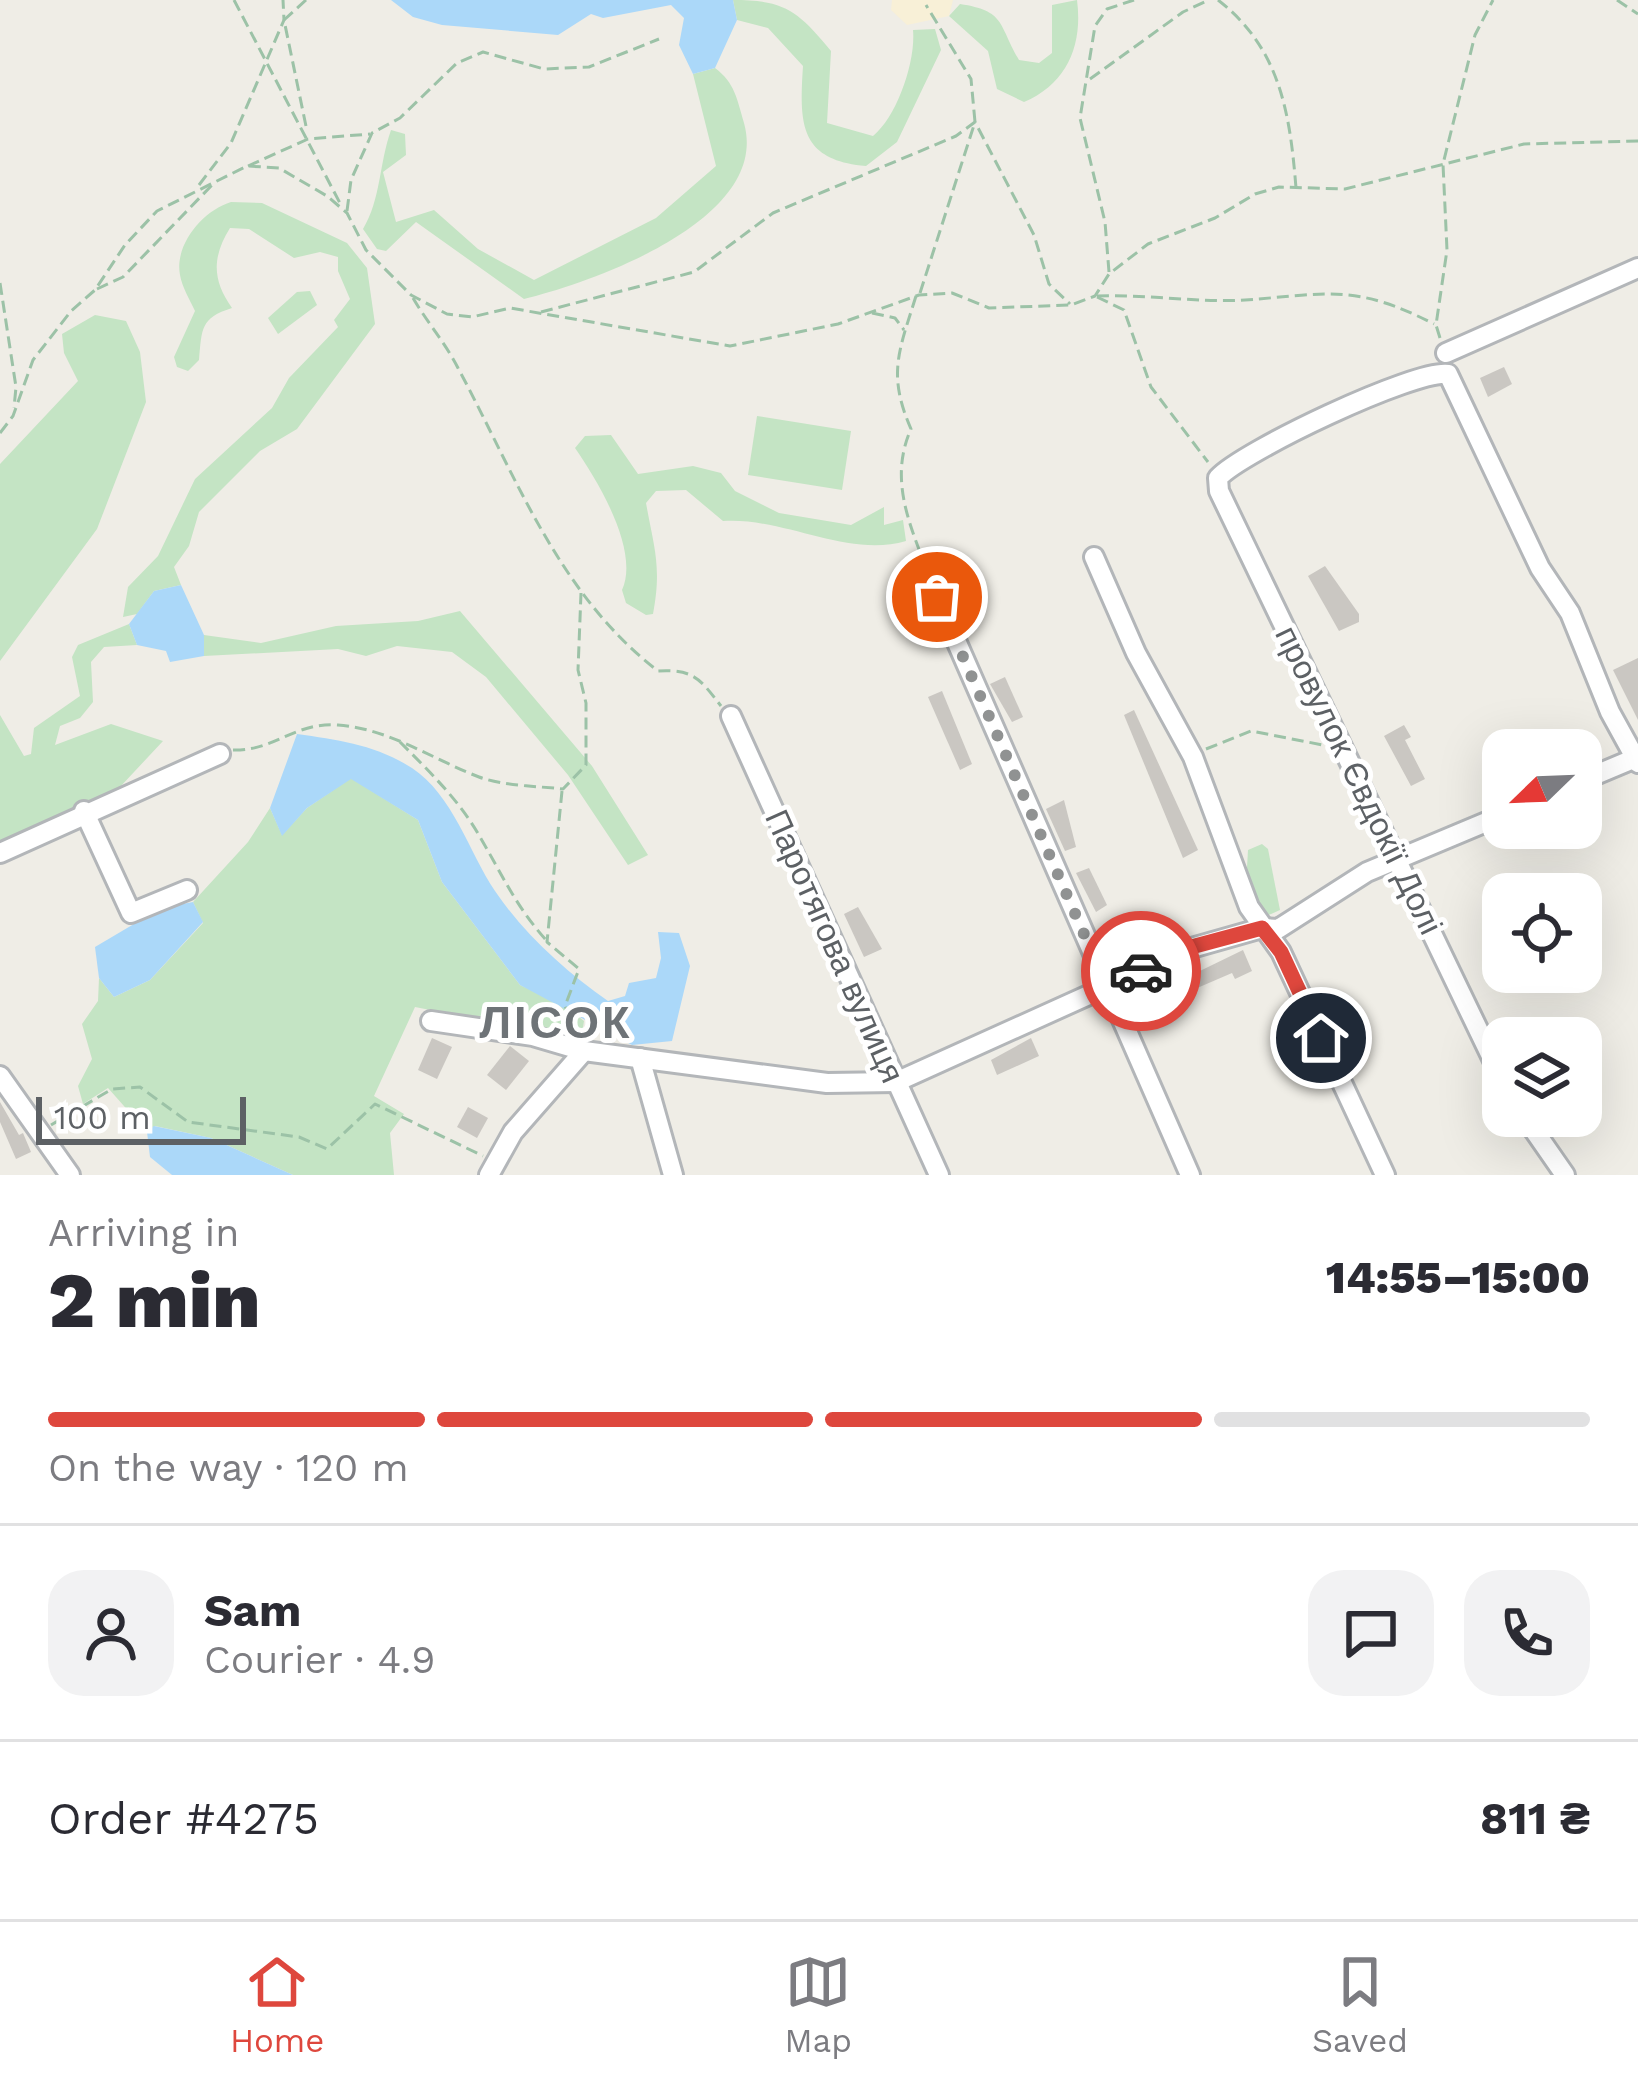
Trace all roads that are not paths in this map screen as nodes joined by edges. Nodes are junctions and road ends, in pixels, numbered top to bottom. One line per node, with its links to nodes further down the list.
1 (1638, 268): 2 (street)
2 (1446, 353)
3 (1094, 557): 14 (street)
4 (937, 597): 15 (street)
5 (731, 716): 21 (street, Паротягова вулиця)
6 (220, 754): 9 (street)
7 (1637, 759): 8 (street); 12 (street, провулок Євдокії Долі)
8 (1602, 773)
9 (84, 811): 11 (street); 13 (street)
10 (1482, 824): 12 (street)
11 (0, 853)
12 (1399, 860): 14 (street); 17 (street, провулок Євдокії Долі)
13 (187, 890)
14 (1262, 928): 15 (street); 28 (street)
15 (1107, 987): 21 (street); 27 (street)
16 (431, 1021): 18 (street)
17 (1482, 1036)
18 (584, 1052): 19 (street); 23 (street)
19 (640, 1058): 21 (street); 25 (street)
20 (0, 1076): 24 (street)
21 (896, 1082): 26 (street, Паротягова вулиця)
22 (1539, 1137): 29 (street)
23 (493, 1169)
24 (70, 1175)
25 (673, 1175)
26 (939, 1175)
27 (1190, 1175)
28 (1385, 1175)
29 (1565, 1175)

